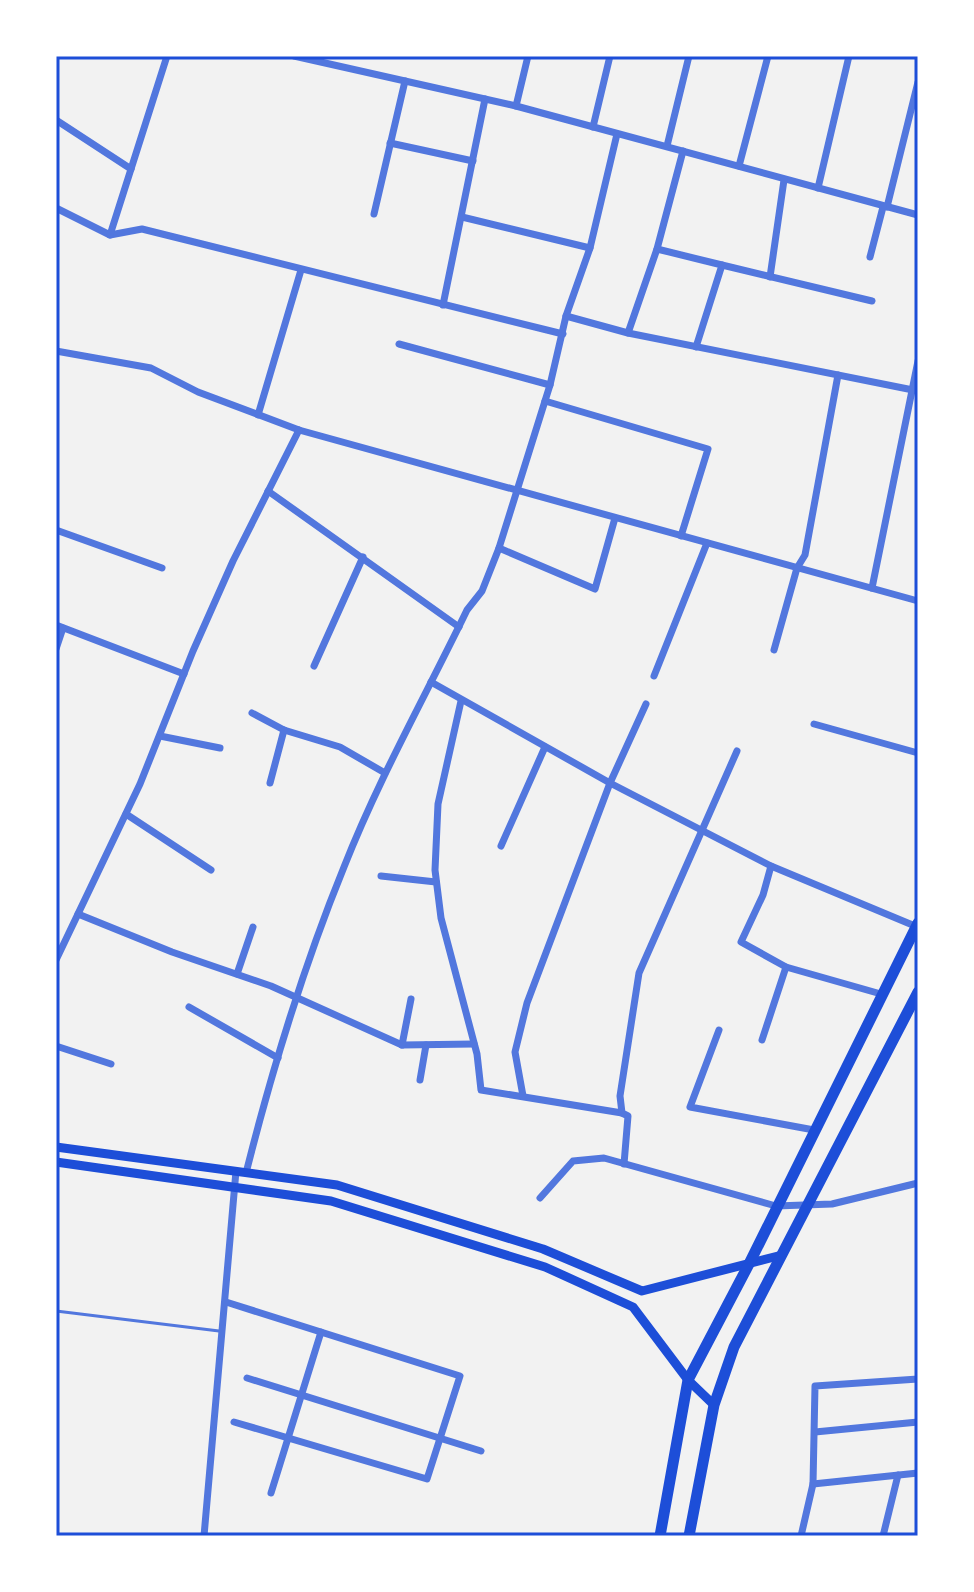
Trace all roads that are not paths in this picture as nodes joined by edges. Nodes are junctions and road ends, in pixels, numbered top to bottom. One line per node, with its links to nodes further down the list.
1 (167, 56): 21 (street)
2 (294, 56): 8 (street)
3 (528, 56): 12 (street)
4 (610, 56): 14 (street)
5 (689, 56): 17 (street)
6 (768, 56): 20 (street)
7 (849, 56): 23 (street)
8 (321, 59): 9 (street)
9 (405, 81): 11 (street); 16 (street)
10 (918, 82): 24 (street)
11 (485, 99): 12 (street); 19 (street)
12 (516, 106): 14 (street)
13 (56, 120): 21 (street)
14 (593, 127): 15 (street)
15 (617, 134): 17 (street); 30 (street)
16 (390, 143): 19 (street); 26 (street)
17 (667, 146): 18 (street)
18 (683, 151): 20 (street); 31 (street)
19 (473, 161): 28 (street)
20 (739, 166): 22 (street)
21 (131, 169): 29 (street)
22 (784, 180): 23 (street); 35 (street)
23 (818, 188): 24 (street)
24 (885, 207): 27 (street); 32 (street)
25 (56, 208): 29 (street)
26 (374, 214)
27 (918, 215)
28 (462, 217): 30 (street); 37 (street)
29 (110, 235): 34 (street)
30 (590, 248): 38 (street)
31 (657, 249): 33 (street); 39 (street)
32 (870, 257)
33 (722, 265): 35 (street); 42 (street)
34 (301, 270): 37 (street); 49 (street)
35 (770, 277): 36 (street)
36 (872, 301)
37 (443, 305): 40 (street)
38 (566, 316): 39 (street); 40 (street)
39 (628, 333): 42 (street)
40 (563, 334): 46 (street)
41 (399, 344): 46 (street)
42 (696, 347): 45 (street)
43 (56, 351): 49 (street)
44 (918, 361): 47 (street)
45 (838, 375): 47 (street); 60 (street)
46 (550, 385): 48 (street)
47 (915, 390): 61 (street)
48 (545, 401): 52 (street); 55 (street)
49 (258, 415): 50 (street)
50 (299, 430): 51 (street); 52 (street)
51 (268, 491): 58 (street); 68 (street)
52 (516, 491): 53 (street); 57 (street)
53 (615, 518): 55 (street); 57 (street)
54 (56, 530): 59 (street)
55 (681, 536): 56 (street)
56 (707, 543): 60 (street); 69 (street)
57 (499, 548): 64 (street)
58 (363, 557): 64 (street); 67 (street)
59 (162, 568)
60 (797, 568): 61 (street); 66 (street)
61 (872, 588): 62 (street)
62 (918, 601)
63 (60, 627): 65 (street); 68 (street)
64 (459, 627): 70 (street)
65 (56, 649)
66 (774, 650)
67 (314, 666)
68 (184, 674): 76 (street)
69 (654, 676)
70 (431, 682): 71 (street); 81 (street)
71 (461, 701): 77 (street); 90 (street)
72 (646, 704): 83 (street)
73 (252, 713): 75 (street)
74 (814, 724): 80 (street)
75 (284, 730): 81 (street); 82 (street)
76 (160, 736): 78 (street); 84 (street)
77 (545, 747): 83 (street); 86 (street)
78 (220, 748)
79 (737, 751): 85 (street)
80 (918, 753)
81 (385, 773): 99 (street)
82 (270, 783)
83 (610, 783): 85 (street); 111 (street)
84 (126, 814): 88 (street); 91 (street)
85 (701, 830): 87 (street); 112 (street)
86 (501, 846)
87 (771, 866): 92 (street); 95 (street)
88 (211, 870)
89 (381, 876): 90 (street)
90 (436, 882): 104 (street)
91 (78, 914): 94 (street); 96 (street)
92 (916, 925): 98 (highway)
93 (253, 927): 96 (street)
94 (56, 960)
95 (786, 967): 98 (street); 103 (street)
96 (237, 974): 99 (street)
97 (918, 992): 121 (highway)
98 (881, 994): 113 (highway)
99 (297, 999): 105 (street); 108 (street)
100 (411, 999): 105 (street)
101 (189, 1007): 108 (street)
102 (719, 1030): 113 (street)
103 (762, 1040)
104 (474, 1044): 106 (street); 111 (street)
105 (402, 1045): 106 (street)
106 (426, 1045): 110 (street)
107 (56, 1046): 109 (street)
108 (278, 1058): 117 (street)
109 (111, 1064)
110 (420, 1080)
111 (523, 1096): 112 (street)
112 (622, 1113): 116 (street)
113 (814, 1130): 122 (highway)
114 (56, 1147): 117 (main road)
115 (56, 1162): 119 (main road)
116 (624, 1164): 120 (street); 122 (street)
117 (241, 1172): 119 (street); 125 (main road)
118 (918, 1183): 121 (street)
119 (234, 1187): 126 (street); 127 (main road)
120 (540, 1198)
121 (808, 1205): 122 (street); 123 (highway)
122 (776, 1206): 124 (highway)
123 (782, 1255): 124 (main road); 135 (highway)
124 (749, 1264): 125 (main road); 133 (highway)
125 (642, 1291): 127 (main road)
126 (226, 1302): 129 (street); 130 (street)
127 (633, 1307): 133 (main road)
128 (56, 1311): 129 (lane)
129 (223, 1331): 146 (street)
130 (321, 1332): 134 (street); 139 (street)
131 (247, 1378): 134 (street)
132 (918, 1379): 138 (street)
133 (688, 1380): 135 (main road); 147 (highway)
134 (301, 1395): 139 (street); 140 (street)
135 (714, 1405): 148 (highway)
136 (234, 1422): 140 (street)
137 (918, 1422): 138 (street)
138 (815, 1432): 144 (street)
139 (440, 1436): 140 (street); 141 (street)
140 (287, 1438): 145 (street)
141 (481, 1451)
142 (918, 1473): 143 (street)
143 (898, 1475): 144 (street); 150 (street)
144 (813, 1484): 149 (street)
145 (271, 1493)
146 (204, 1536)
147 (660, 1536)
148 (689, 1536)
149 (801, 1536)
150 (883, 1536)

